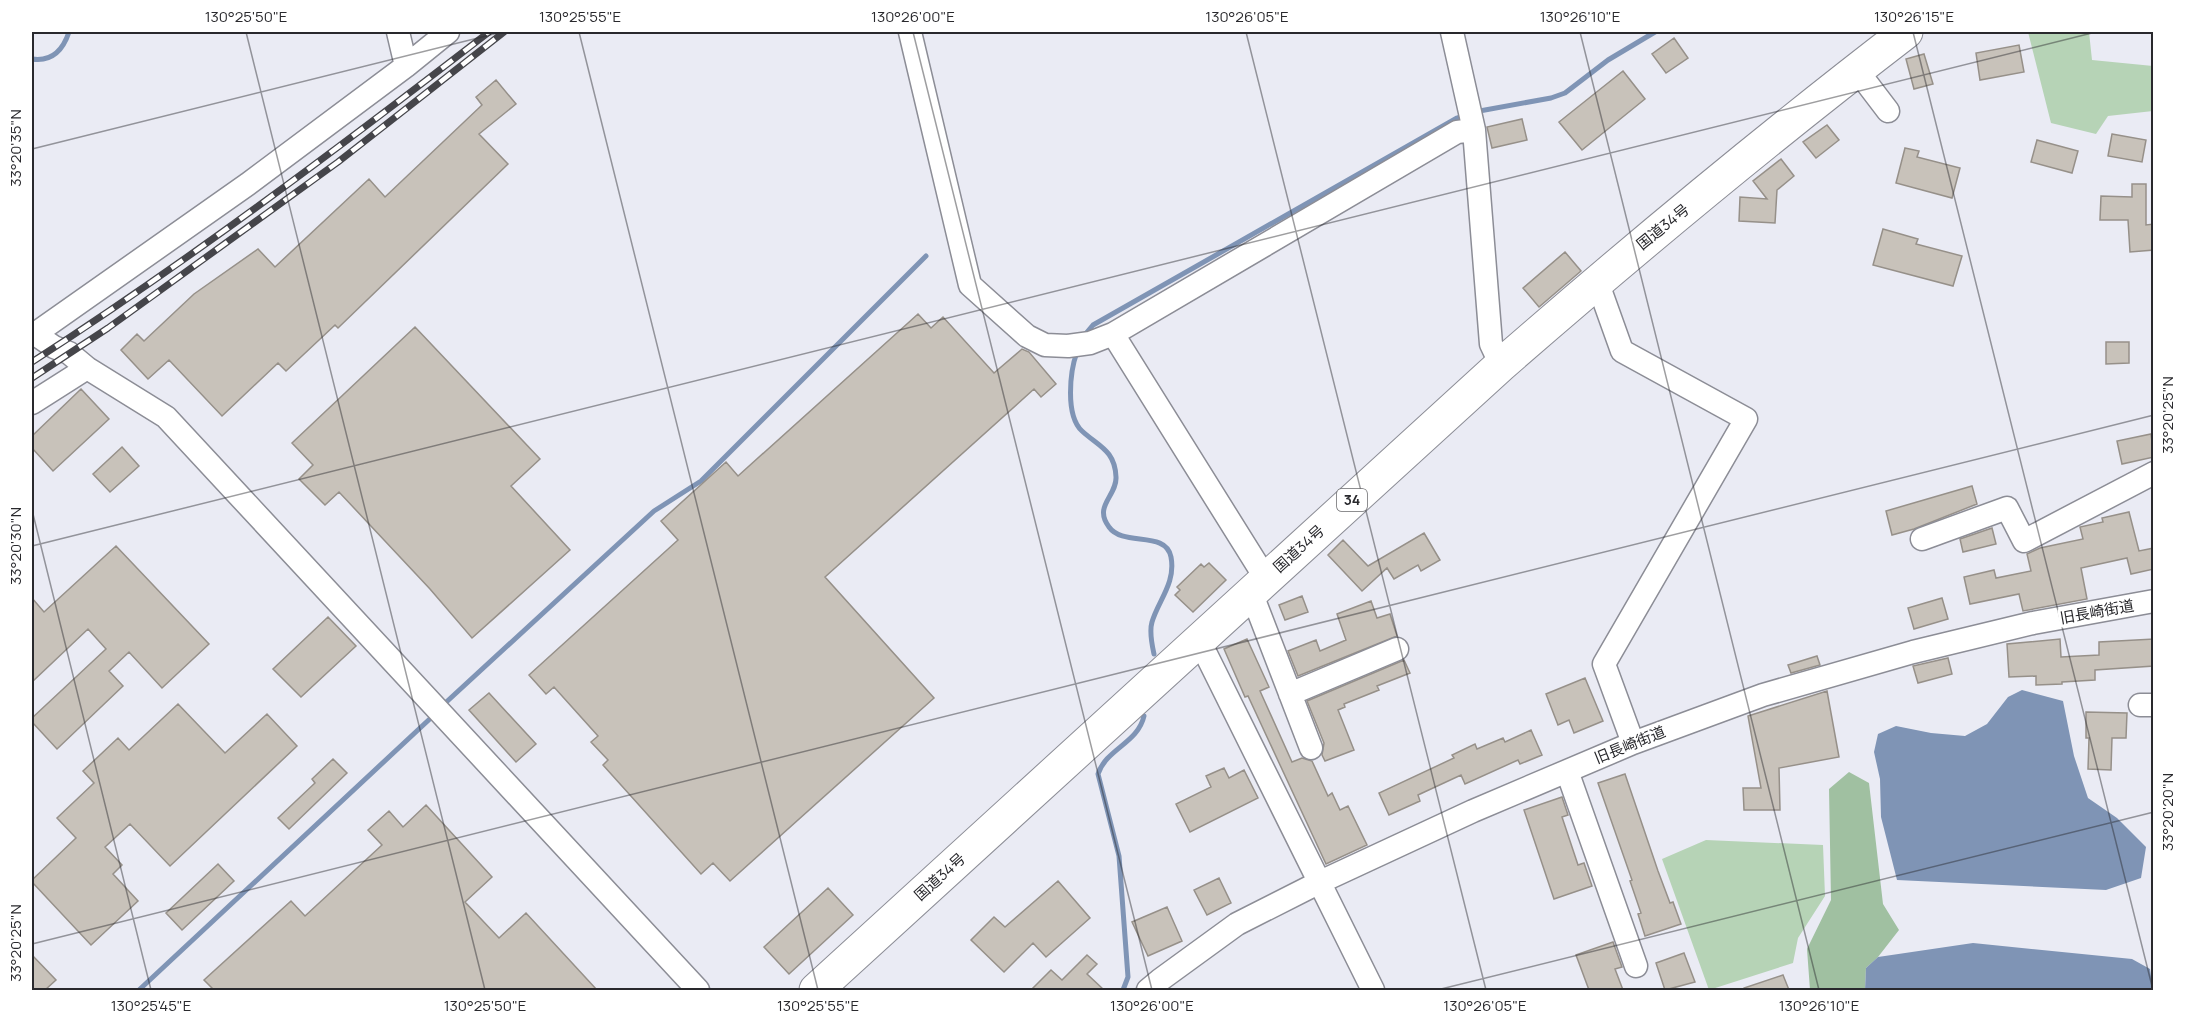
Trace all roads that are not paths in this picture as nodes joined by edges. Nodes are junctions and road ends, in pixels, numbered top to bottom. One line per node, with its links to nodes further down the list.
1 (398, 32): 6 (street)
2 (448, 32): 6 (street)
3 (910, 32): 12 (street)
4 (1452, 32): 9 (street)
5 (1902, 33): 7 (highway, 国道34号 / 34)
6 (406, 66): 11 (street)
7 (1856, 69): 8 (street); 10 (highway, 国道34号 / 34)
8 (1888, 111)
9 (1474, 130): 12 (street); 13 (street)
10 (1597, 281): 13 (highway, 国道34号 / 34); 23 (street)
11 (32, 334): 14 (street)
12 (1113, 334): 18 (street)
13 (1501, 364): 18 (highway, 国道34号 / 34)
14 (87, 368): 15 (street); 28 (street)
15 (32, 403)
16 (2154, 473): 17 (street)
17 (1922, 539)
18 (1259, 586): 20 (highway, 国道34号 / 34); 22 (street)
19 (2154, 601): 23 (street, 旧長崎街道)
20 (1199, 640): 26 (street); 29 (highway, 国道34号 / 34)
21 (1397, 649): 22 (street)
22 (1290, 694): 24 (street)
23 (1633, 743): 25 (street, 旧長崎街道)
24 (1311, 748)
25 (1567, 771): 26 (street, 旧長崎街道); 27 (street)
26 (1318, 883): 30 (street, 旧長崎街道); 31 (street)
27 (1636, 966)
28 (698, 990)
29 (816, 990)
30 (1148, 990)
31 (1372, 990)

